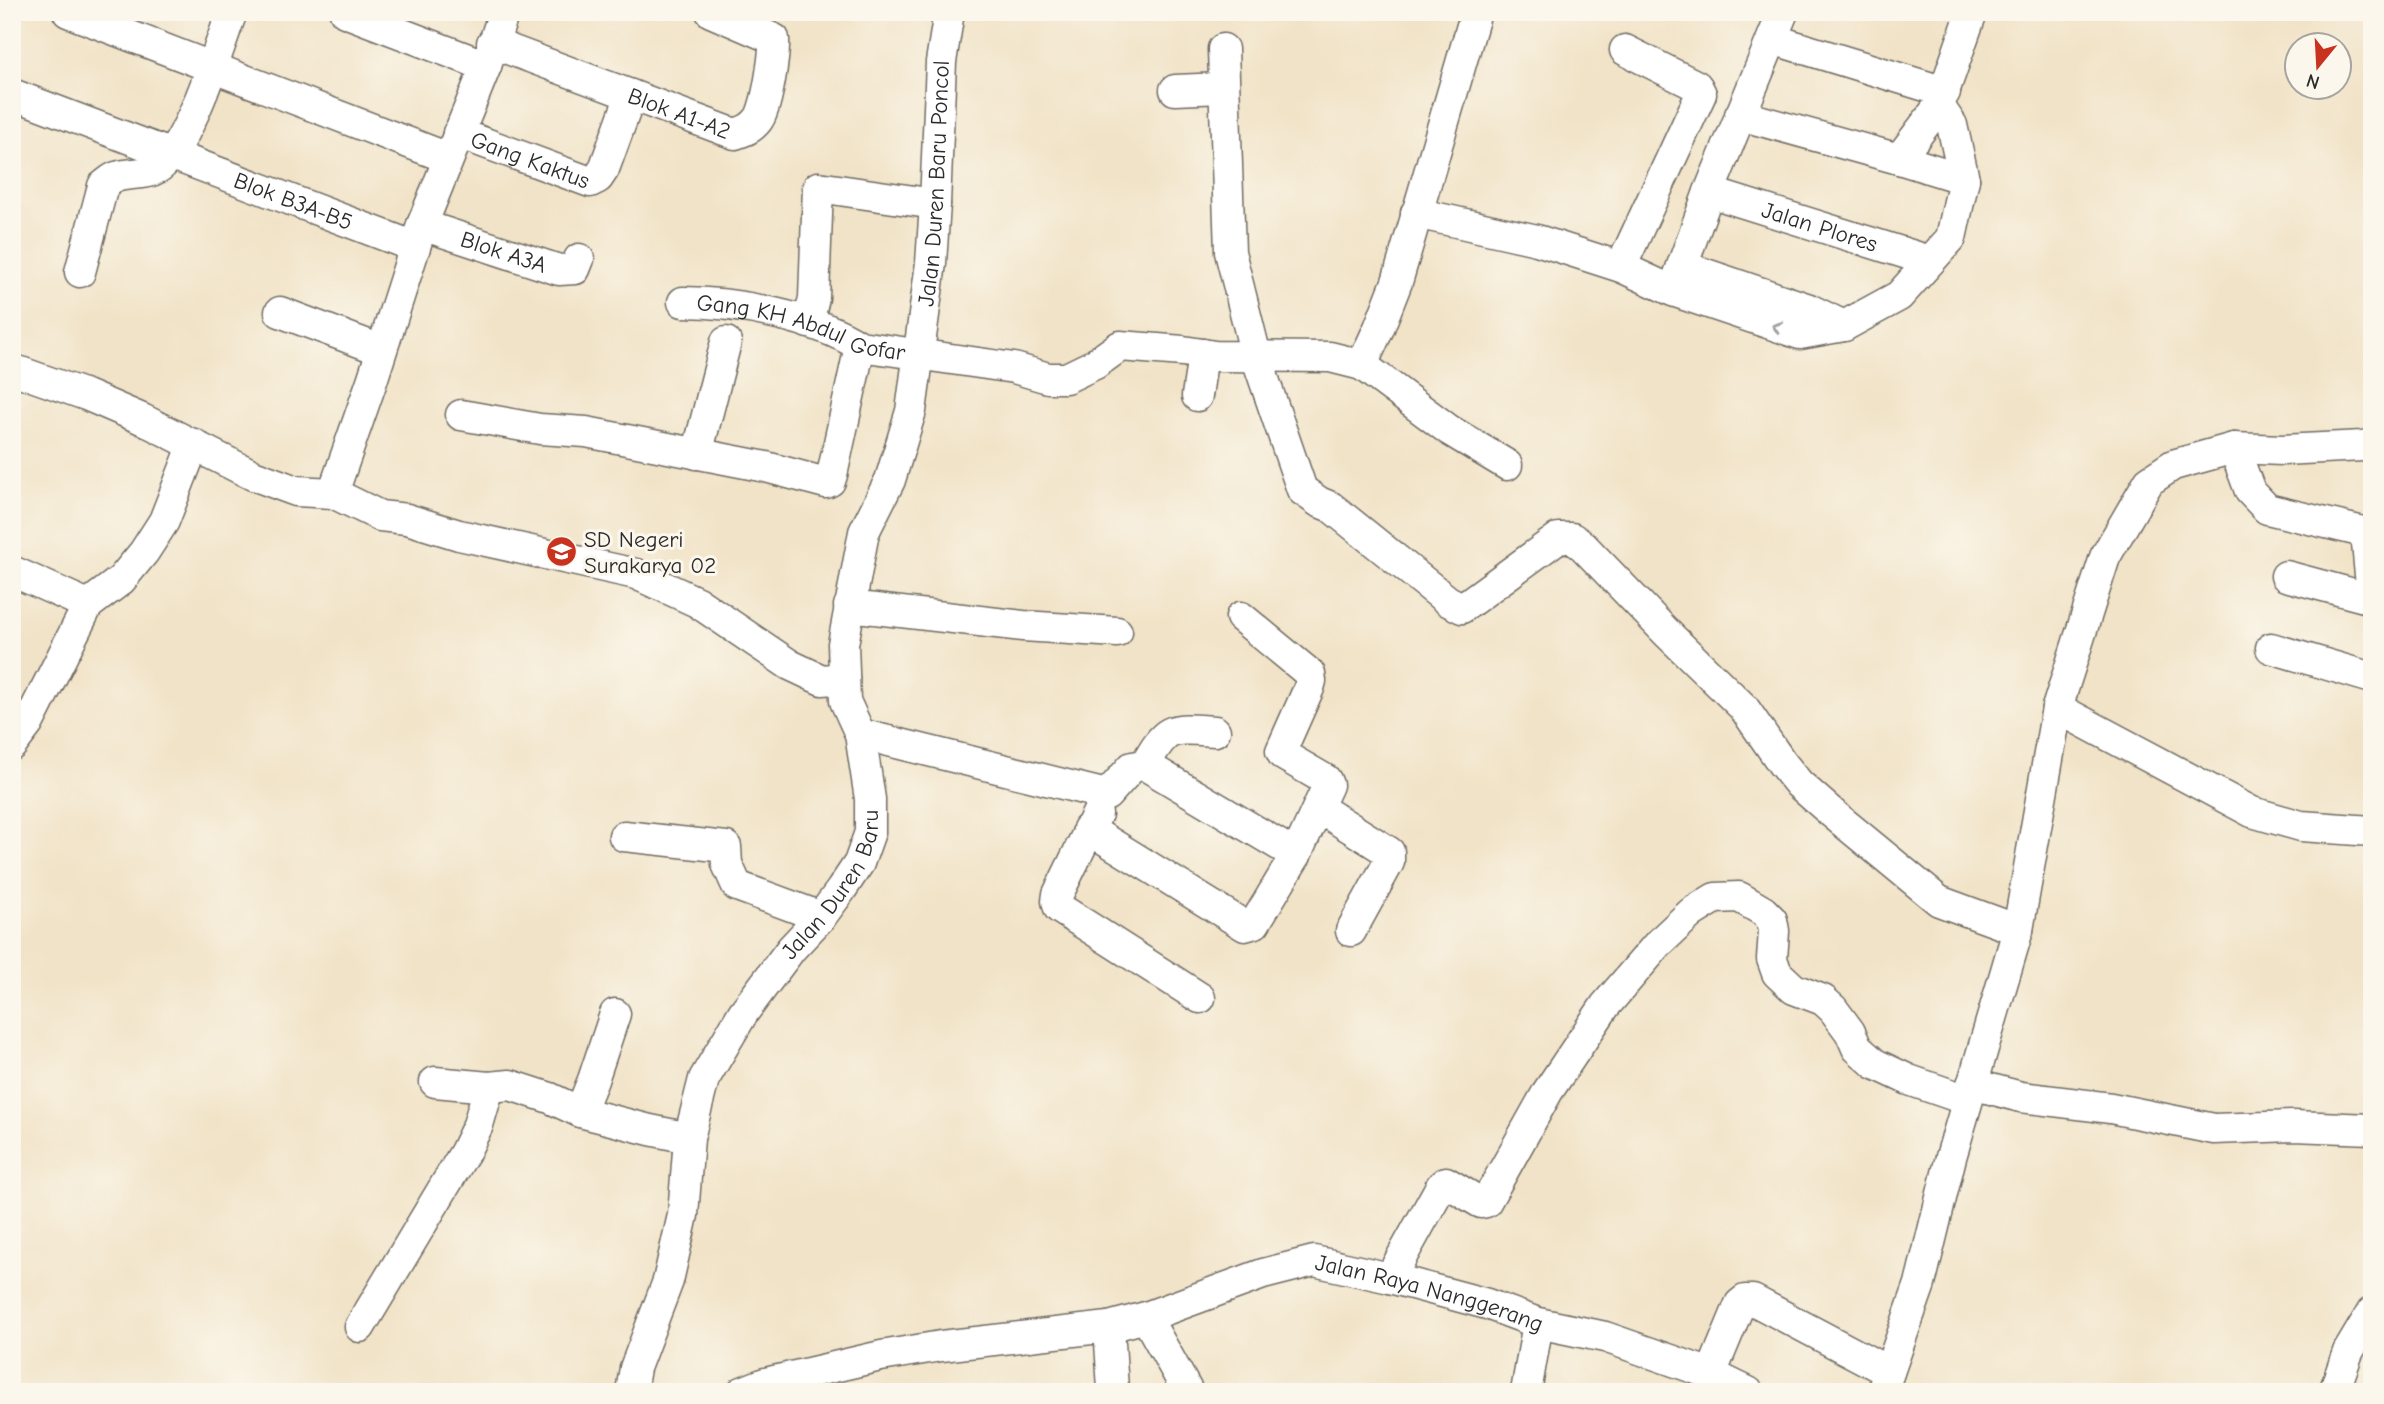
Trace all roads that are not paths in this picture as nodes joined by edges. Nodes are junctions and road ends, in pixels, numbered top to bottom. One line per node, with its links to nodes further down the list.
1 (68, 12): 13 (street)
2 (232, 12): 13 (street)
3 (345, 12): 12 (street, Blok A1-A2)
4 (504, 12): 12 (street)
5 (711, 12): 17 (street, Blok A1-A2)
6 (949, 12): 25 (street, Jalan Duren Baru Poncol)
7 (1476, 12): 26 (street)
8 (1967, 14): 18 (street)
9 (1778, 25): 18 (street); 19 (street)
10 (1223, 49): 14 (street)
11 (1625, 50): 30 (street)
12 (489, 55): 17 (street, Blok A1-A2); 20 (street)
13 (212, 66): 20 (street); 21 (street)
14 (1223, 88): 15 (street); 41 (street)
15 (1175, 90)
16 (12, 94): 21 (street, Blok B3A-B5)
17 (631, 95): 20 (street, Gang Kaktus)
18 (1942, 99): 22 (street); 23 (street)
19 (1740, 115): 22 (street); 24 (street)
20 (453, 146): 27 (street)
21 (173, 154): 27 (street, Blok B3A-B5); 31 (street)
22 (1899, 159): 23 (street)
23 (1964, 179): 29 (street)
24 (1709, 192): 29 (street, Jalan Plores); 32 (street)
25 (935, 204): 35 (street); 40 (street, Jalan Duren Baru Poncol)
26 (1416, 213): 30 (street); 42 (street)
27 (419, 236): 28 (street, Blok A3A); 38 (street)
28 (579, 259)
29 (1930, 261): 32 (street)
30 (1621, 267): 32 (street)
31 (80, 272)
32 (1678, 278)
33 (683, 302): 35 (street, Gang KH Abdul Gofar)
34 (280, 312): 38 (street)
35 (808, 323): 37 (street, Gang KH Abdul Gofar)
36 (726, 342): 49 (street)
37 (860, 346): 40 (street, Gang KH Abdul Gofar); 49 (street)
38 (381, 350): 51 (street)
39 (1203, 354): 40 (street, Gang KH Abdul Gofar); 41 (street, Gang KH Abdul Gofar); 44 (street)
40 (920, 355): 57 (street, Jalan Duren Baru)
41 (1256, 356): 42 (street, Gang KH Abdul Gofar); 75 (street)
42 (1362, 365): 50 (street)
43 (12, 369): 46 (street)
44 (1197, 396)
45 (461, 415): 49 (street)
46 (194, 444): 51 (street); 56 (street)
47 (2372, 444): 48 (street)
48 (2234, 448): 52 (street); 63 (street)
49 (697, 454)
50 (1507, 465)
51 (333, 494): 61 (street)
52 (2369, 534): 55 (street)
53 (12, 571): 56 (street)
54 (2286, 576): 55 (street)
55 (2372, 597)
56 (88, 605): 66 (street)
57 (849, 606): 59 (street); 61 (street, Jalan Duren Baru)
58 (1241, 617): 69 (street)
59 (1117, 632)
60 (2271, 648): 62 (street)
61 (844, 678): 65 (street, Jalan Duren Baru)
62 (2372, 678)
63 (2057, 708): 71 (street); 75 (street)
64 (1215, 731): 67 (street)
65 (860, 734): 68 (street); 74 (street, Jalan Duren Baru)
66 (20, 735)
67 (1144, 765): 68 (street); 73 (street)
68 (1107, 795): 70 (street)
69 (1319, 808): 73 (street); 76 (street)
70 (1088, 829): 73 (street); 77 (street)
71 (2372, 831)
72 (624, 836): 74 (street)
73 (1296, 855)
74 (821, 917): 84 (street, Jalan Duren Baru)
75 (2018, 930): 81 (street)
76 (1351, 931)
77 (1200, 998)
78 (615, 1014): 82 (street)
79 (435, 1082): 80 (street)
80 (489, 1087): 82 (street); 89 (street)
81 (1970, 1092): 83 (street); 85 (street); 92 (street)
82 (580, 1112): 84 (street)
83 (2372, 1129)
84 (689, 1138): 94 (street, Jalan Duren Baru)
85 (1390, 1278): 87 (street, Jalan Raya Nanggerang); 88 (street, Jalan Raya Nanggerang)
86 (2372, 1312): 99 (street)
87 (1146, 1317): 90 (street, Jalan Raya Nanggerang); 96 (street)
88 (1538, 1323): 91 (street, Jalan Raya Nanggerang); 97 (street)
89 (360, 1327)
90 (1109, 1327): 93 (street); 95 (street, Jalan Raya Nanggerang)
91 (1711, 1374): 92 (street); 98 (street, Jalan Raya Nanggerang)
92 (1886, 1382)
93 (1113, 1389)
94 (631, 1392)
95 (743, 1392)
96 (1188, 1392)
97 (1526, 1392)
98 (1748, 1392)
99 (2334, 1392)

